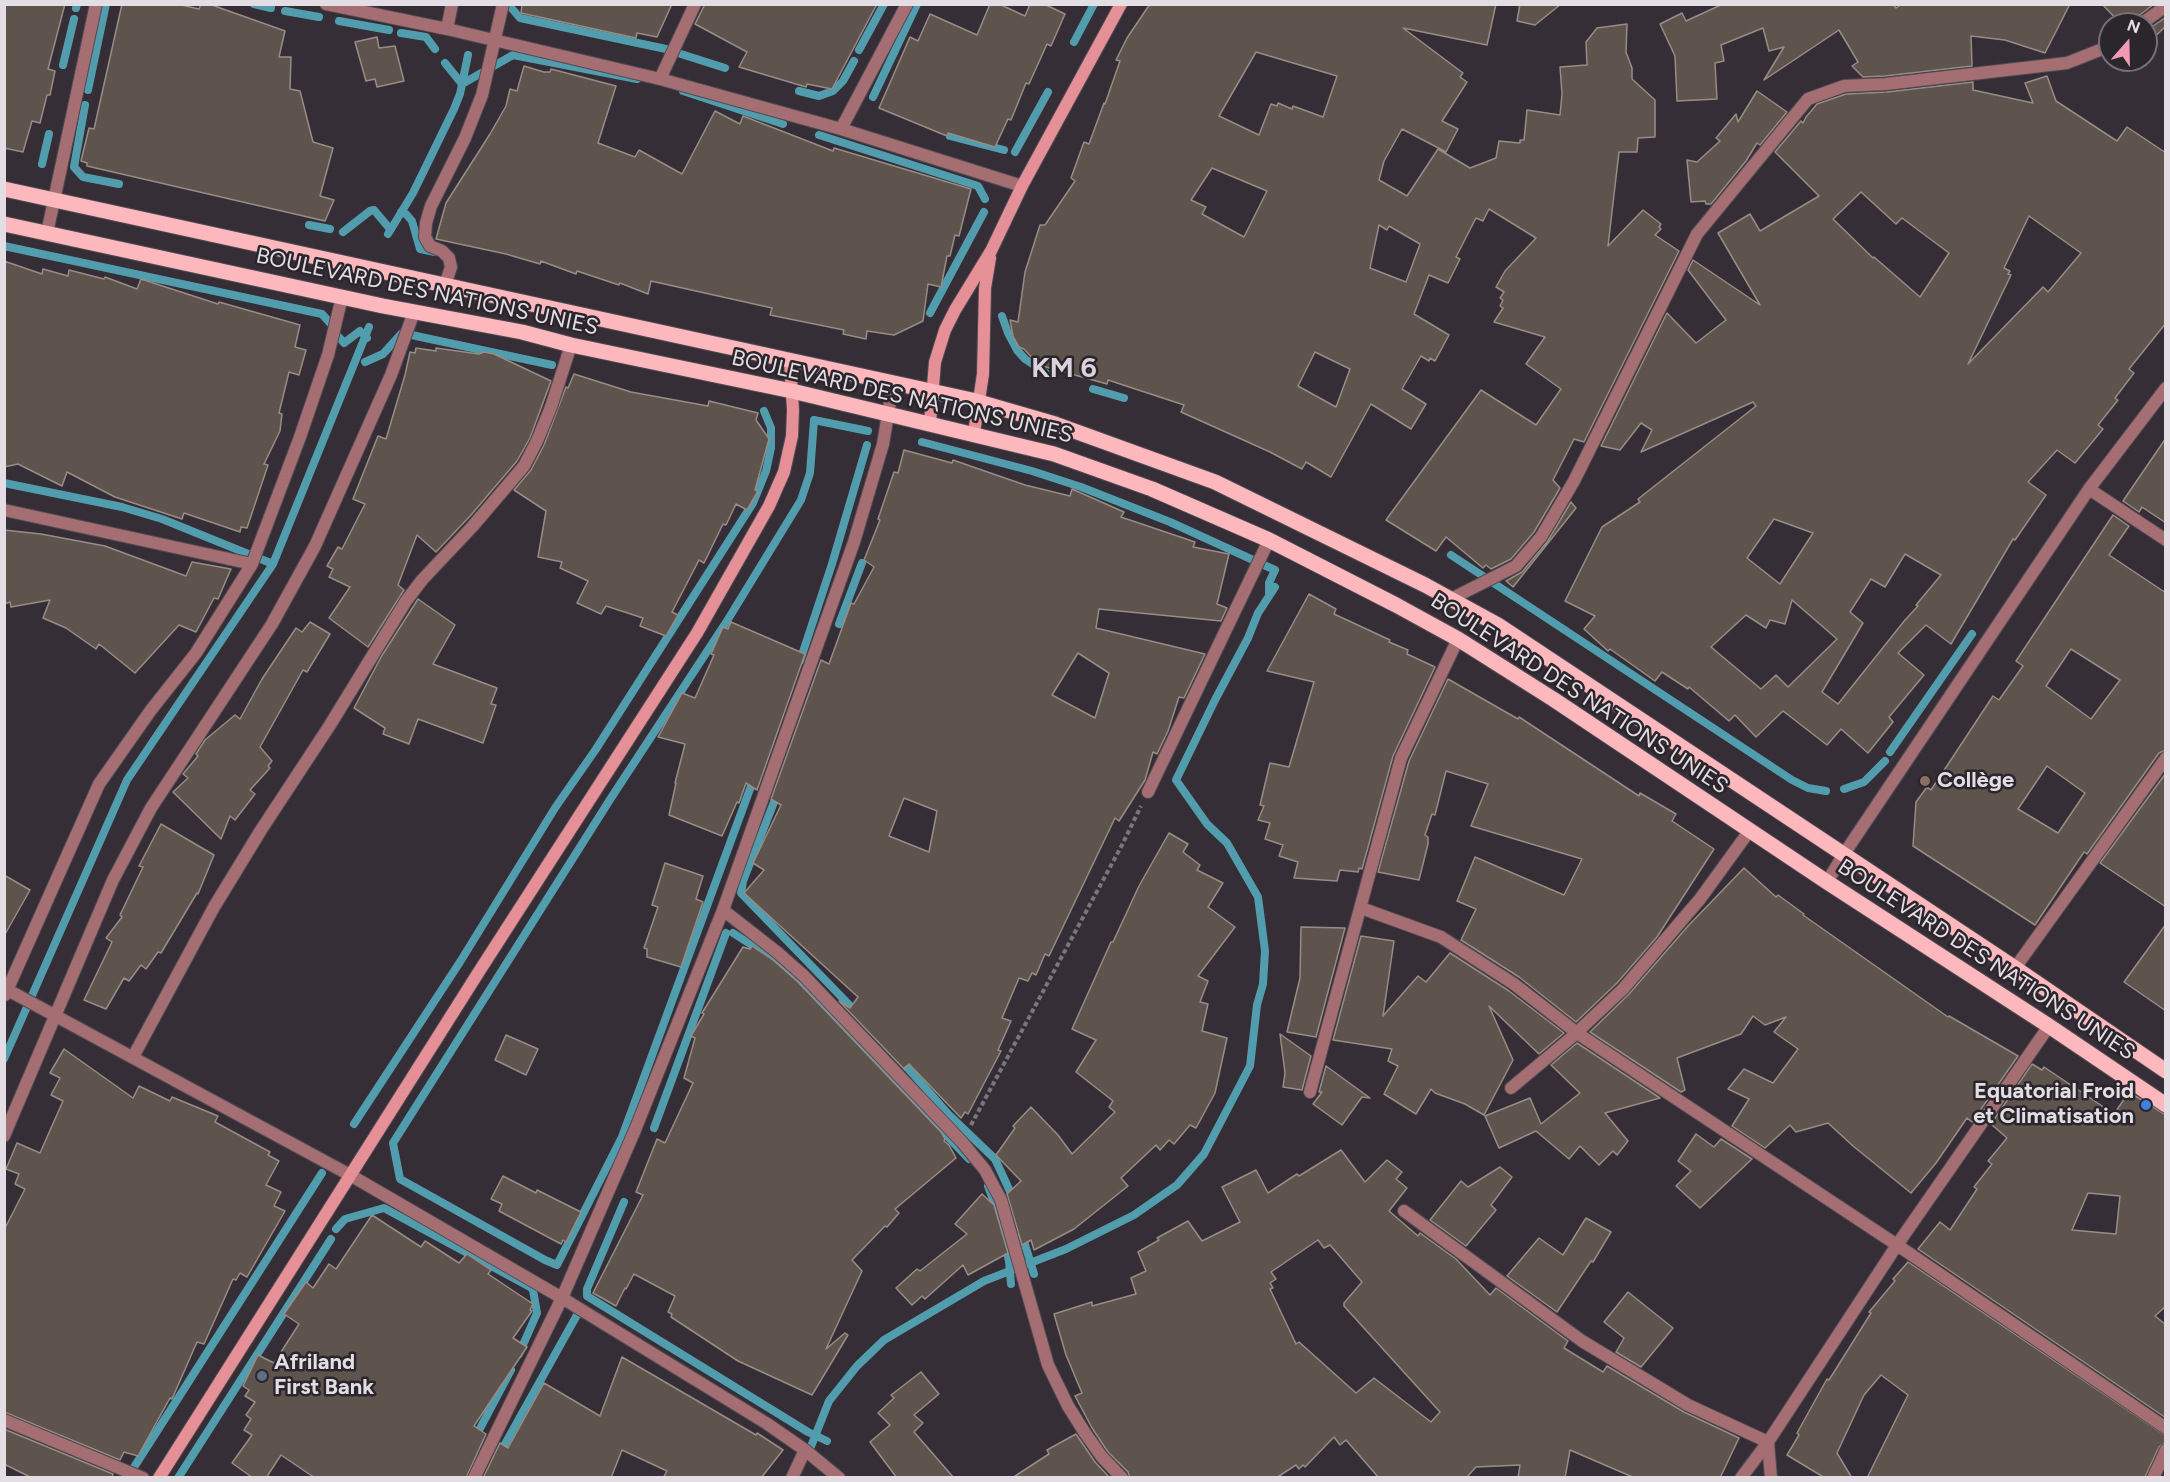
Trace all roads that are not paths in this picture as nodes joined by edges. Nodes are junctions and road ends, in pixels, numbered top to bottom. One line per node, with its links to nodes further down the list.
1 (96, 4): 15 (street)
2 (327, 4): 8 (street)
3 (452, 4): 8 (street)
4 (503, 4): 9 (street)
5 (695, 4): 11 (street)
6 (907, 4): 12 (street)
7 (1121, 4): 13 (street)
8 (447, 29): 9 (street)
9 (494, 40): 11 (street); 19 (street)
10 (2098, 51): 37 (street)
11 (660, 79): 12 (street)
12 (841, 129): 13 (street)
13 (1022, 186): 18 (street)
14 (4, 189): 15 (main road, BOULEVARD DES NATIONS UNIES)
15 (55, 199): 17 (street); 19 (main road, BOULEVARD DES NATIONS UNIES)
16 (4, 224): 17 (main road, BOULEVARD DES NATIONS UNIES)
17 (47, 233): 20 (main road, BOULEVARD DES NATIONS UNIES)
18 (991, 251): 27 (street); 28 (street)
19 (445, 285): 23 (main road, BOULEVARD DES NATIONS UNIES)
20 (342, 297): 21 (main road, BOULEVARD DES NATIONS UNIES); 36 (street)
21 (414, 312): 22 (main road, BOULEVARD DES NATIONS UNIES); 48 (street)
22 (571, 345): 26 (main road, BOULEVARD DES NATIONS UNIES); 51 (street)
23 (790, 362): 24 (main road, BOULEVARD DES NATIONS UNIES); 26 (street)
24 (893, 384): 27 (main road, BOULEVARD DES NATIONS UNIES); 29 (street)
25 (2166, 388): 32 (street)
26 (792, 391): 29 (main road, BOULEVARD DES NATIONS UNIES); 57 (street)
27 (933, 391): 28 (main road, BOULEVARD DES NATIONS UNIES); 30 (street)
28 (980, 402): 31 (street); 37 (main road, BOULEVARD DES NATIONS UNIES)
29 (889, 414): 30 (main road, BOULEVARD DES NATIONS UNIES); 45 (street)
30 (930, 423): 31 (main road, BOULEVARD DES NATIONS UNIES)
31 (974, 433): 34 (main road, BOULEVARD DES NATIONS UNIES)
32 (2089, 489): 35 (street); 42 (street)
33 (4, 510): 36 (street)
34 (1269, 540): 38 (main road, BOULEVARD DES NATIONS UNIES); 40 (street)
35 (2166, 540)
36 (252, 564): 47 (street)
37 (1451, 599): 42 (main road, BOULEVARD DES NATIONS UNIES)
38 (1458, 639): 41 (main road, BOULEVARD DES NATIONS UNIES); 44 (street)
39 (2166, 758): 46 (street)
40 (1148, 792)
41 (1750, 830): 43 (main road, BOULEVARD DES NATIONS UNIES); 50 (street)
42 (1844, 854): 43 (street); 46 (main road, BOULEVARD DES NATIONS UNIES)
43 (1827, 882): 49 (main road, BOULEVARD DES NATIONS UNIES)
44 (1360, 908): 50 (street); 54 (street)
45 (723, 910): 60 (street); 72 (street)
46 (2015, 968): 52 (main road, BOULEVARD DES NATIONS UNIES)
47 (6, 991): 48 (street)
48 (55, 1015): 51 (street); 56 (street)
49 (2049, 1026): 55 (main road, BOULEVARD DES NATIONS UNIES); 59 (street)
50 (1577, 1033): 53 (street); 59 (street)
51 (133, 1057): 57 (street)
52 (2166, 1071)
53 (1511, 1088)
54 (1310, 1092)
55 (2166, 1105)
56 (4, 1136)
57 (350, 1175): 60 (street); 68 (street)
58 (1404, 1211): 63 (street)
59 (1897, 1245): 62 (street); 63 (street)
60 (562, 1298): 64 (street); 69 (street)
61 (4, 1420): 67 (street)
62 (2166, 1428)
63 (1768, 1442): 73 (street); 74 (street)
64 (805, 1450): 66 (street); 70 (street)
65 (2166, 1450): 75 (street)
66 (827, 1473): 71 (street)
67 (143, 1478)
68 (159, 1478)
69 (474, 1478)
70 (792, 1478)
71 (839, 1478)
72 (1122, 1478)
73 (1741, 1478)
74 (1771, 1478)
75 (2153, 1478)

